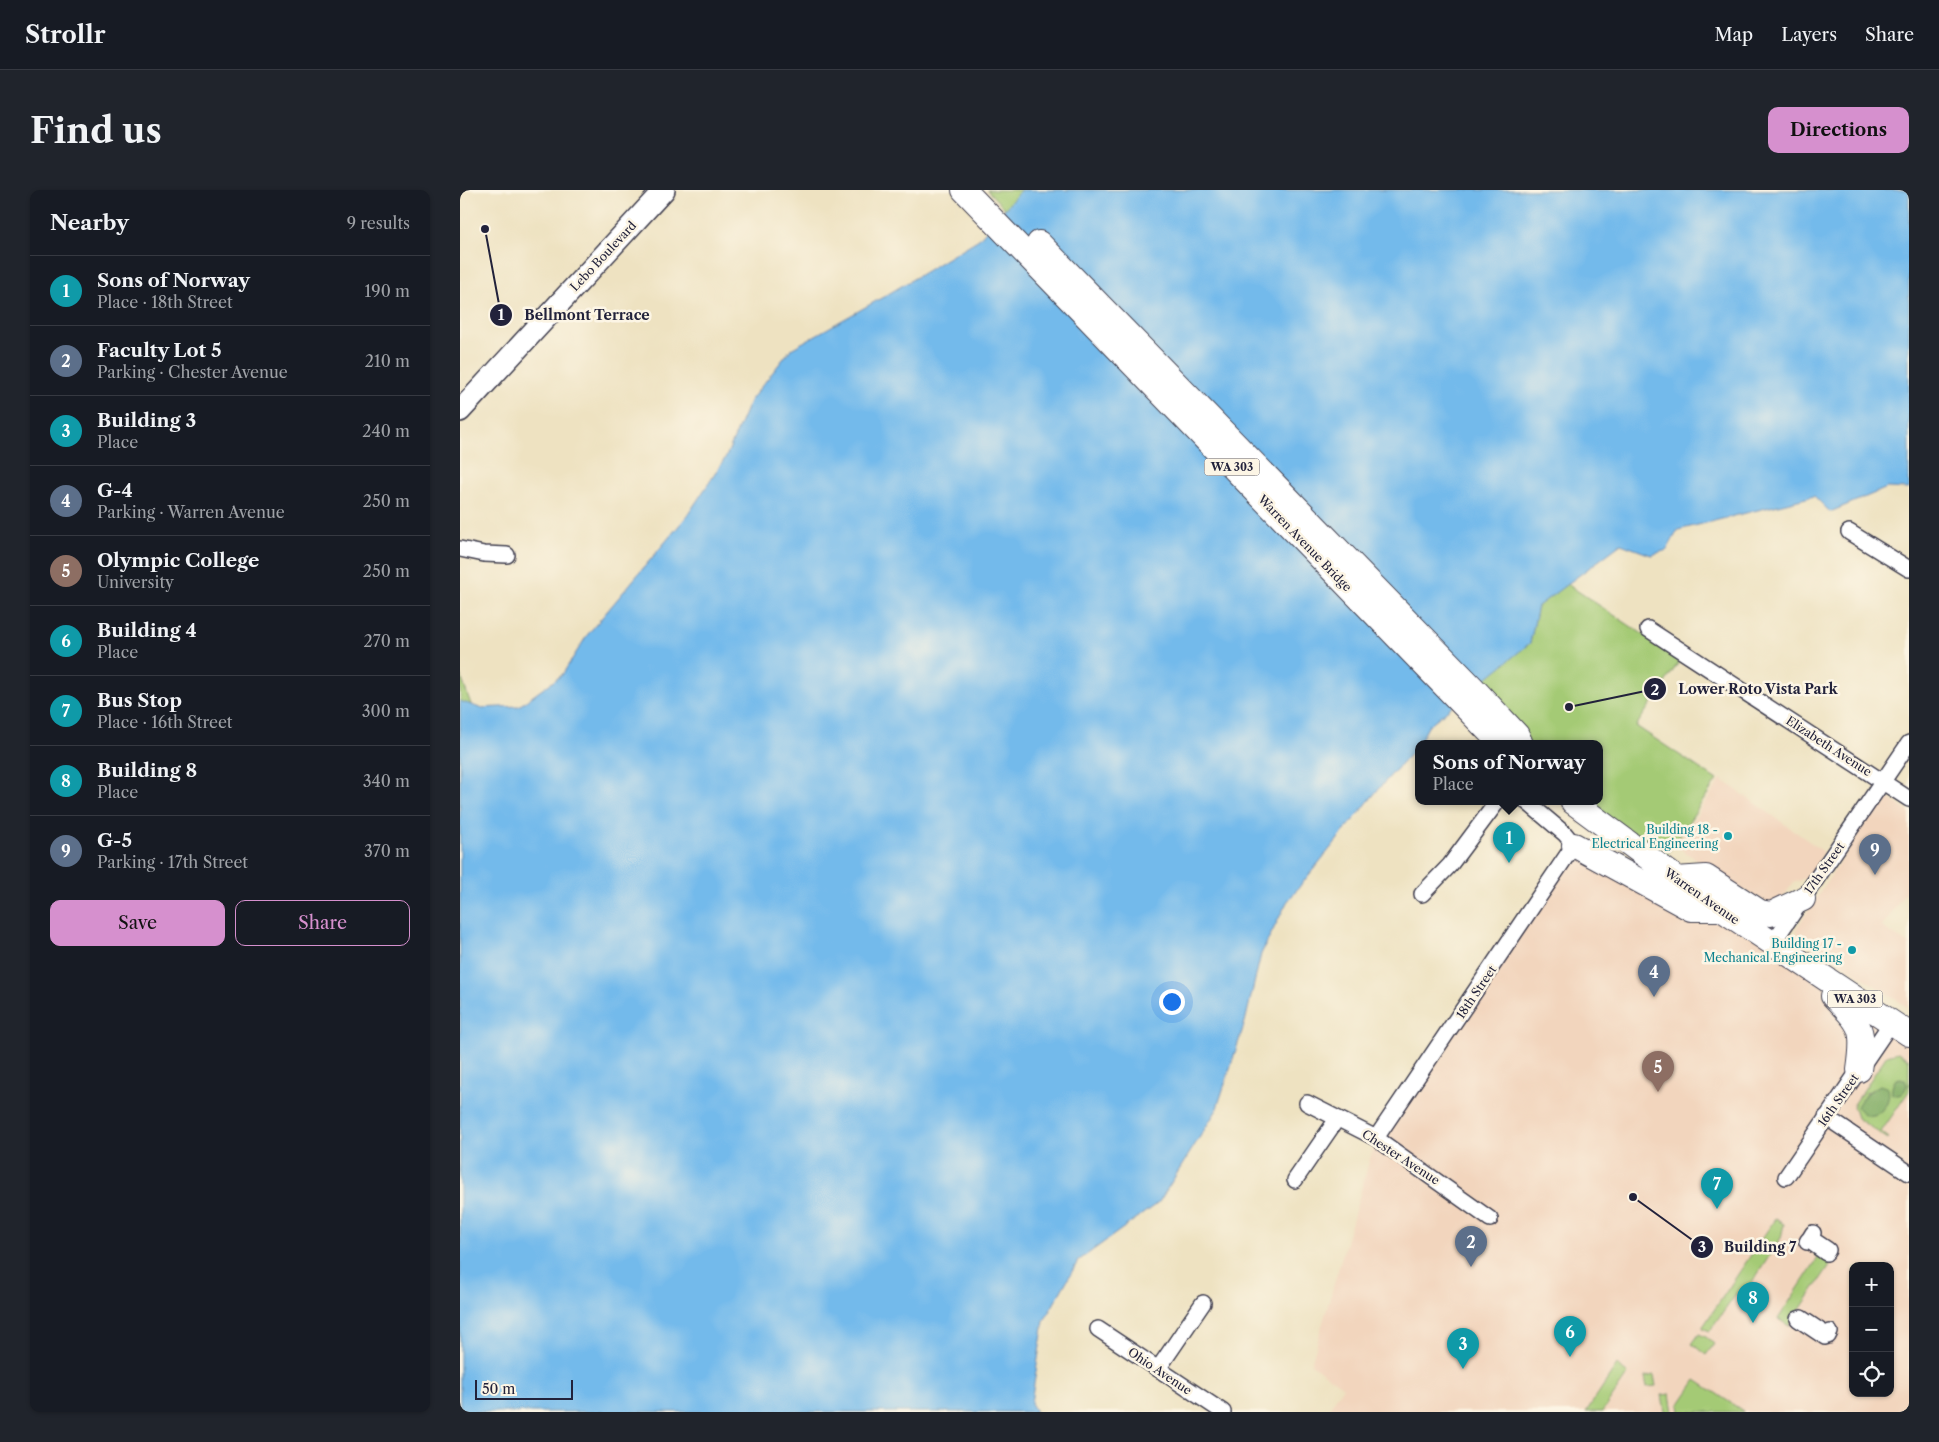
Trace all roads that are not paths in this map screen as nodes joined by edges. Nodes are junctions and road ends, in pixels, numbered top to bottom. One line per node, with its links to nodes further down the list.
1 (664, 190): 4 (main road, Lebo Boulevard)
2 (964, 190): 10 (main road, Warren Avenue Bridge / WA 303)
3 (987, 190): 11 (main road, Warren Avenue Bridge / WA 303)
4 (460, 411)
5 (1849, 532): 8 (street)
6 (460, 549): 7 (street)
7 (507, 555)
8 (1909, 569)
9 (1648, 629): 13 (street, Elizabeth Avenue)
10 (1497, 740)
11 (1519, 740)
12 (1909, 743): 13 (street, 17th Street)
13 (1884, 782): 14 (street, Elizabeth Avenue); 21 (street, 17th Street)
14 (1909, 799)
15 (1495, 805): 20 (street)
16 (1531, 805): 18 (street)
17 (1577, 805): 19 (main road, Warren Avenue / WA 303)
18 (1574, 845): 22 (main road); 30 (street, 18th Street)
19 (1676, 879): 21 (main road); 22 (main road, Warren Avenue / WA 303)
20 (1422, 894)
21 (1803, 899): 23 (street, 17th Street)
22 (1721, 909): 23 (main road, Warren Avenue / WA 303)
23 (1772, 944): 24 (main road, Warren Avenue / WA 303)
24 (1818, 975): 25 (main road, Warren Avenue / WA 303); 26 (main road)
25 (1900, 1029): 26 (street, 16th Street)
26 (1859, 1070): 28 (street, 16th Street)
27 (1307, 1103): 29 (street, Chester Avenue)
28 (1826, 1117): 31 (street); 32 (street, 16th Street)
29 (1337, 1119): 30 (street, Chester Avenue); 33 (street)
30 (1376, 1138): 34 (street, Chester Avenue)
31 (1909, 1173)
32 (1786, 1177)
33 (1295, 1180)
34 (1490, 1219)
35 (1203, 1304): 37 (street)
36 (1098, 1329): 37 (street, Ohio Avenue)
37 (1158, 1369): 38 (street, Ohio Avenue)
38 (1223, 1412)

